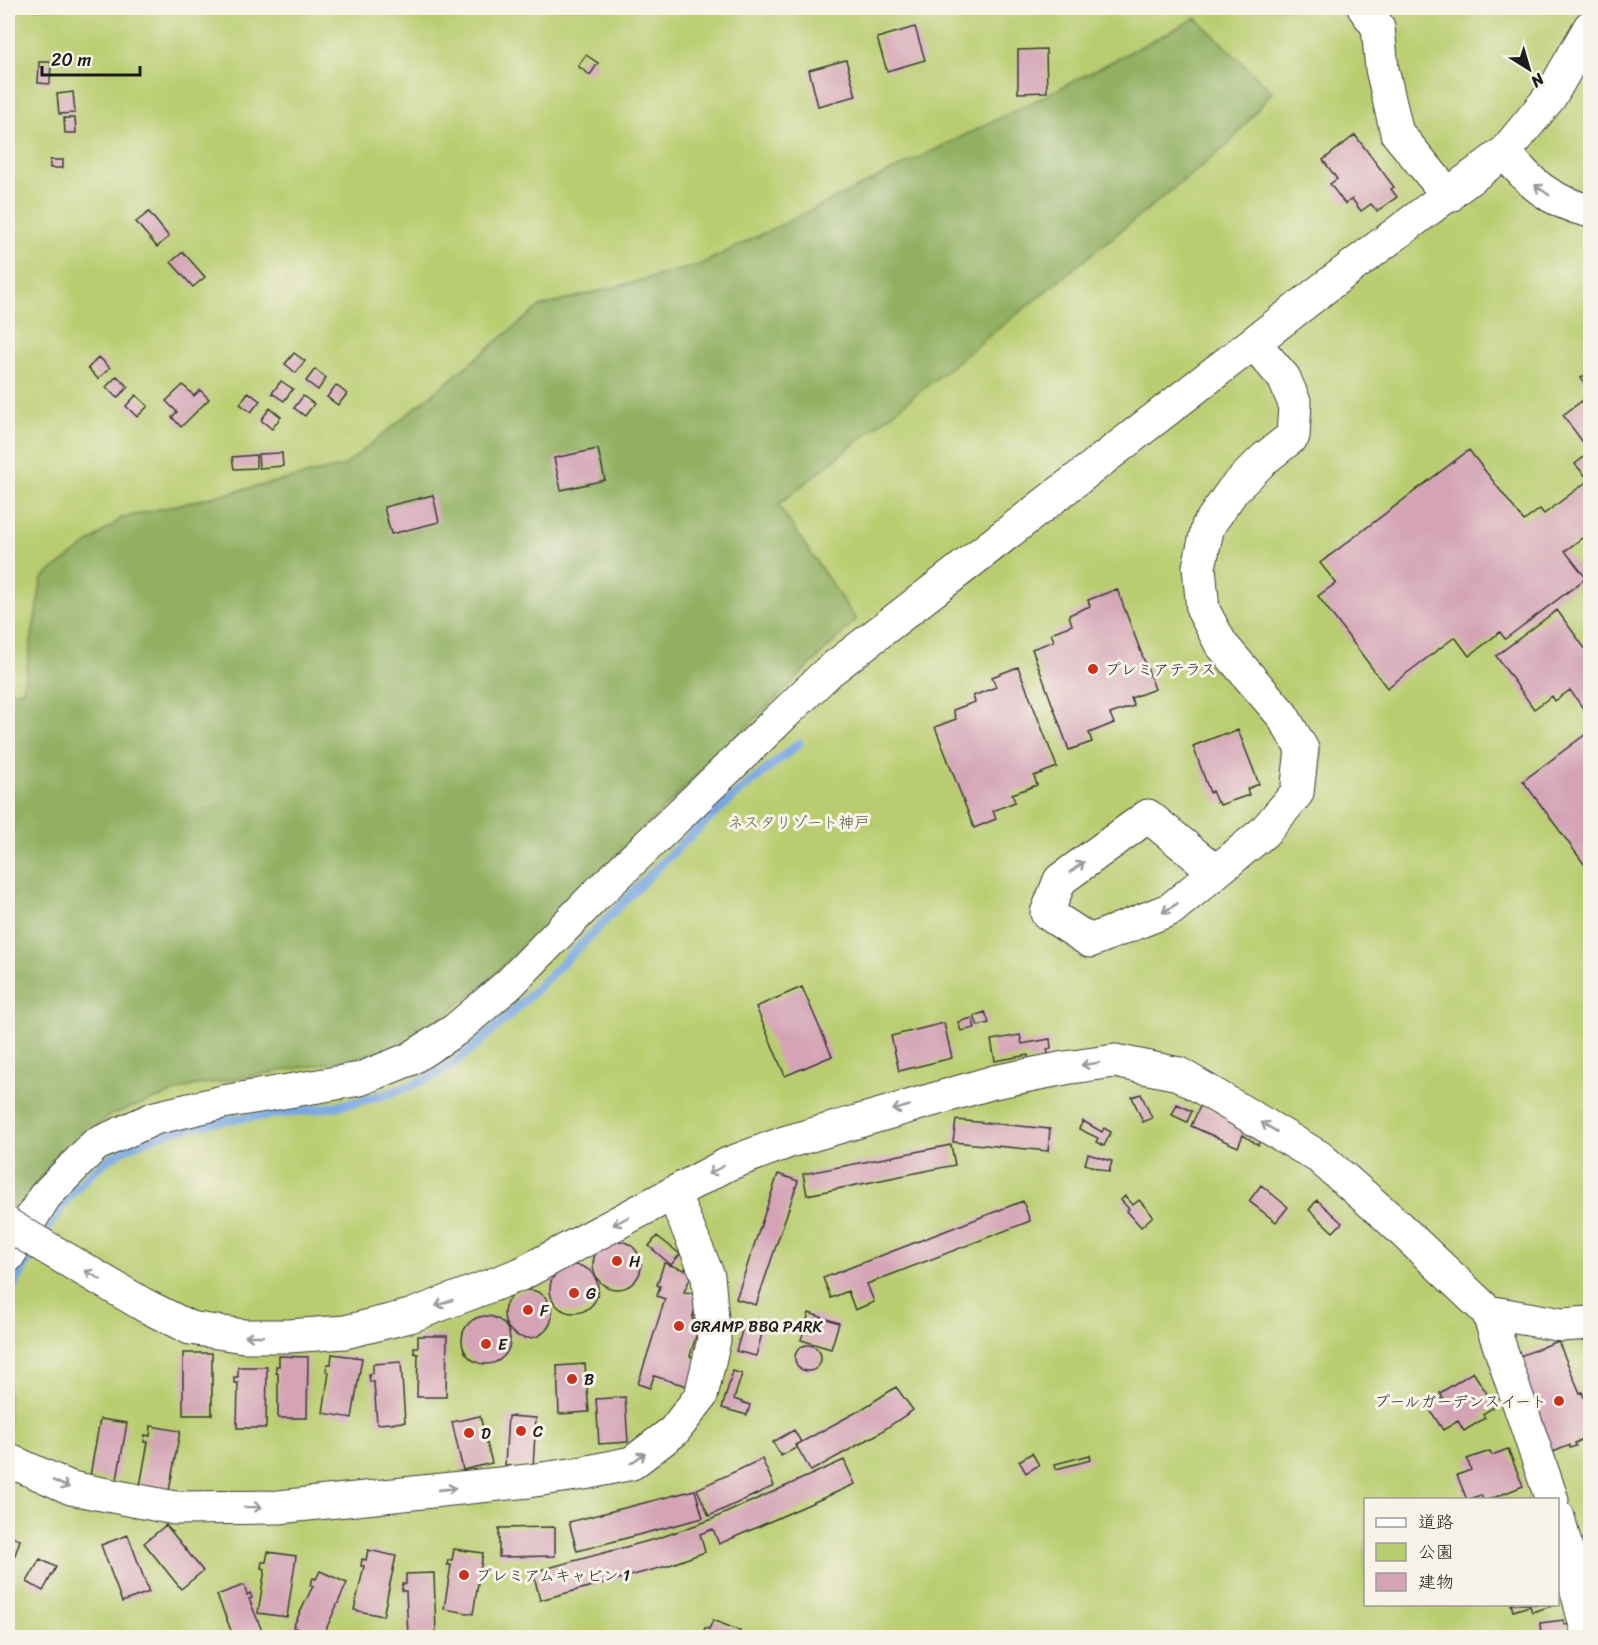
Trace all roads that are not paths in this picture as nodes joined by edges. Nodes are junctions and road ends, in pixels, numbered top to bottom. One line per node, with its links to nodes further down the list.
1 (1371, 17): 4 (street)
2 (1590, 27): 3 (street)
3 (1504, 152): 4 (street); 5 (street, one-way to 3)
4 (1449, 196): 6 (street)
5 (1590, 211)
6 (1254, 343): 7 (street); 10 (street)
7 (1215, 871): 7 (street, one-way to 7)
8 (673, 1193): 9 (street, one-way to 9, bridge); 11 (street, one-way to 8); 13 (street, one-way to 8)
9 (8, 1226)
10 (8, 1256)
11 (1488, 1312): 12 (street); 14 (street)
12 (1590, 1323)
13 (8, 1460)
14 (1551, 1498)
15 (1559, 1525): 16 (street)
16 (1589, 1638)

